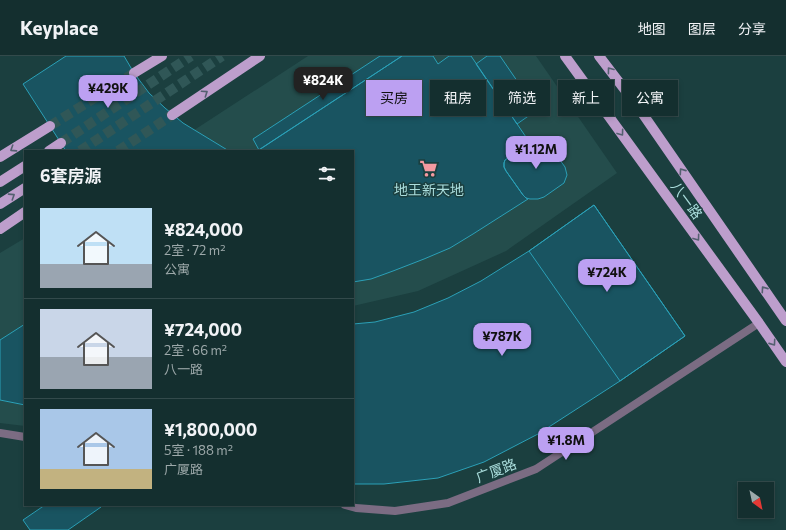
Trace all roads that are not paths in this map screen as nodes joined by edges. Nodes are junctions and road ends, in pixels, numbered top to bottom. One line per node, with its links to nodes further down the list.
1 (162, 56): 5 (main road)
2 (260, 56): 6 (main road, one-way to 2)
3 (565, 56): 18 (main road, 八一路, one-way to 18)
4 (600, 56): 17 (main road, 八一路, one-way to 4)
5 (134, 73)
6 (172, 115)
7 (50, 126): 10 (main road, one-way to 10)
8 (61, 143): 9 (main road)
9 (50, 150)
10 (0, 158)
11 (24, 167): 12 (main road)
12 (0, 182)
13 (24, 189): 14 (main road, one-way to 13)
14 (0, 204)
15 (24, 213): 16 (main road)
16 (0, 229)
17 (786, 321)
18 (759, 323): 19 (main road, 八一路, one-way to 19); 22 (street, 广厦路)
19 (786, 362)
20 (0, 433): 21 (street)
21 (24, 437)
22 (349, 506)

